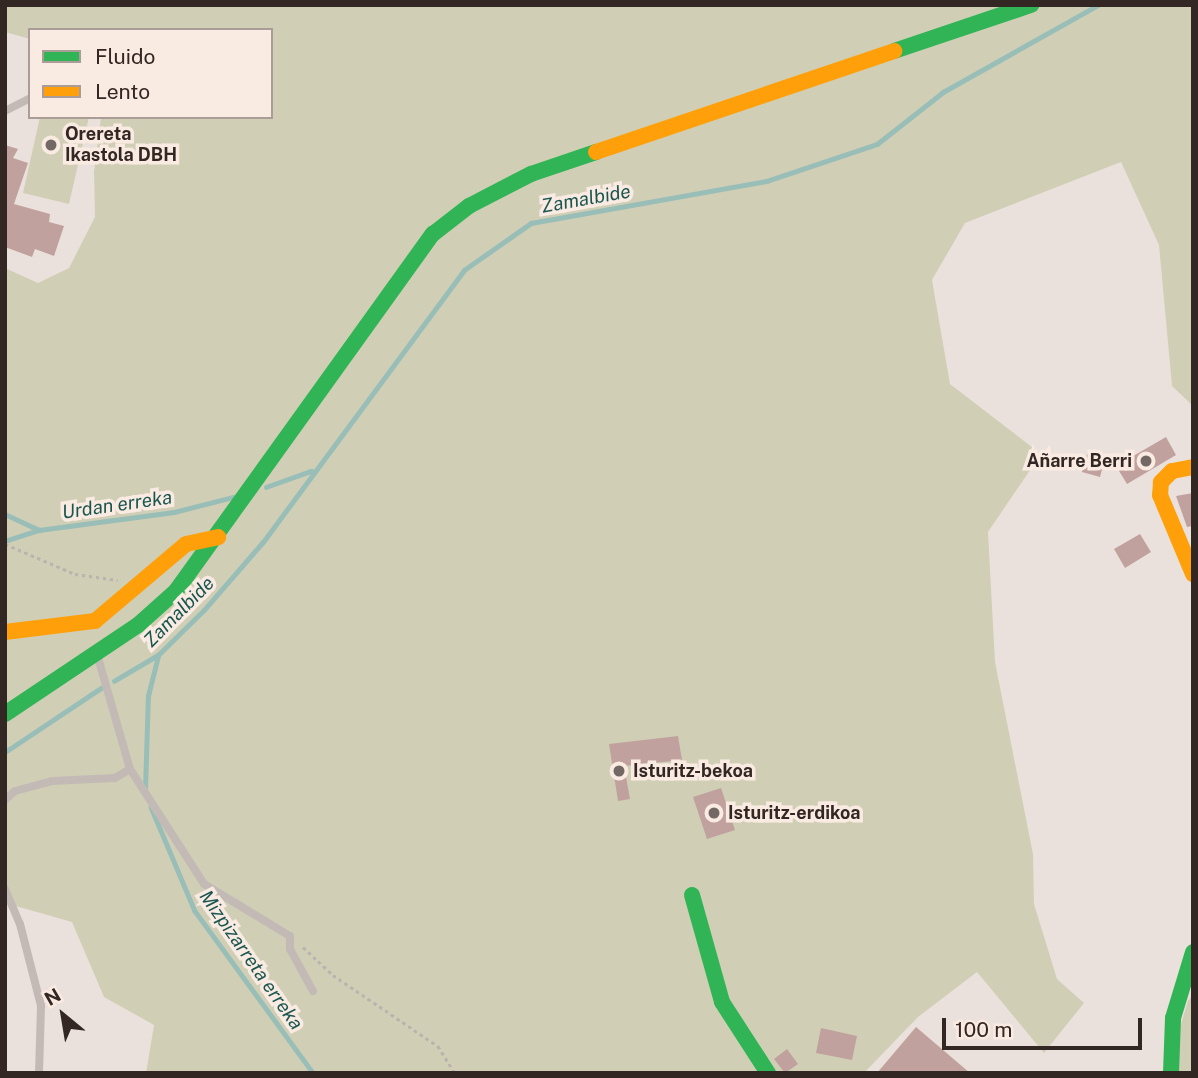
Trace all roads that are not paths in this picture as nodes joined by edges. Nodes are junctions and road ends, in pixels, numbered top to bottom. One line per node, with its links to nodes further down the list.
1 (1031, 5): 5 (main road)
2 (28, 99): 3 (lane)
3 (5, 111)
4 (1193, 467): 6 (main road)
5 (218, 537): 7 (main road); 8 (main road)
6 (1193, 574)
7 (5, 632)
8 (97, 652): 9 (main road); 10 (lane)
9 (5, 714)
10 (131, 769): 11 (lane); 15 (lane)
11 (5, 800)
12 (5, 889): 16 (lane)
13 (692, 895): 17 (main road)
14 (1193, 952): 18 (main road)
15 (313, 991)
16 (39, 1073)
17 (768, 1073)
18 (1171, 1073)

